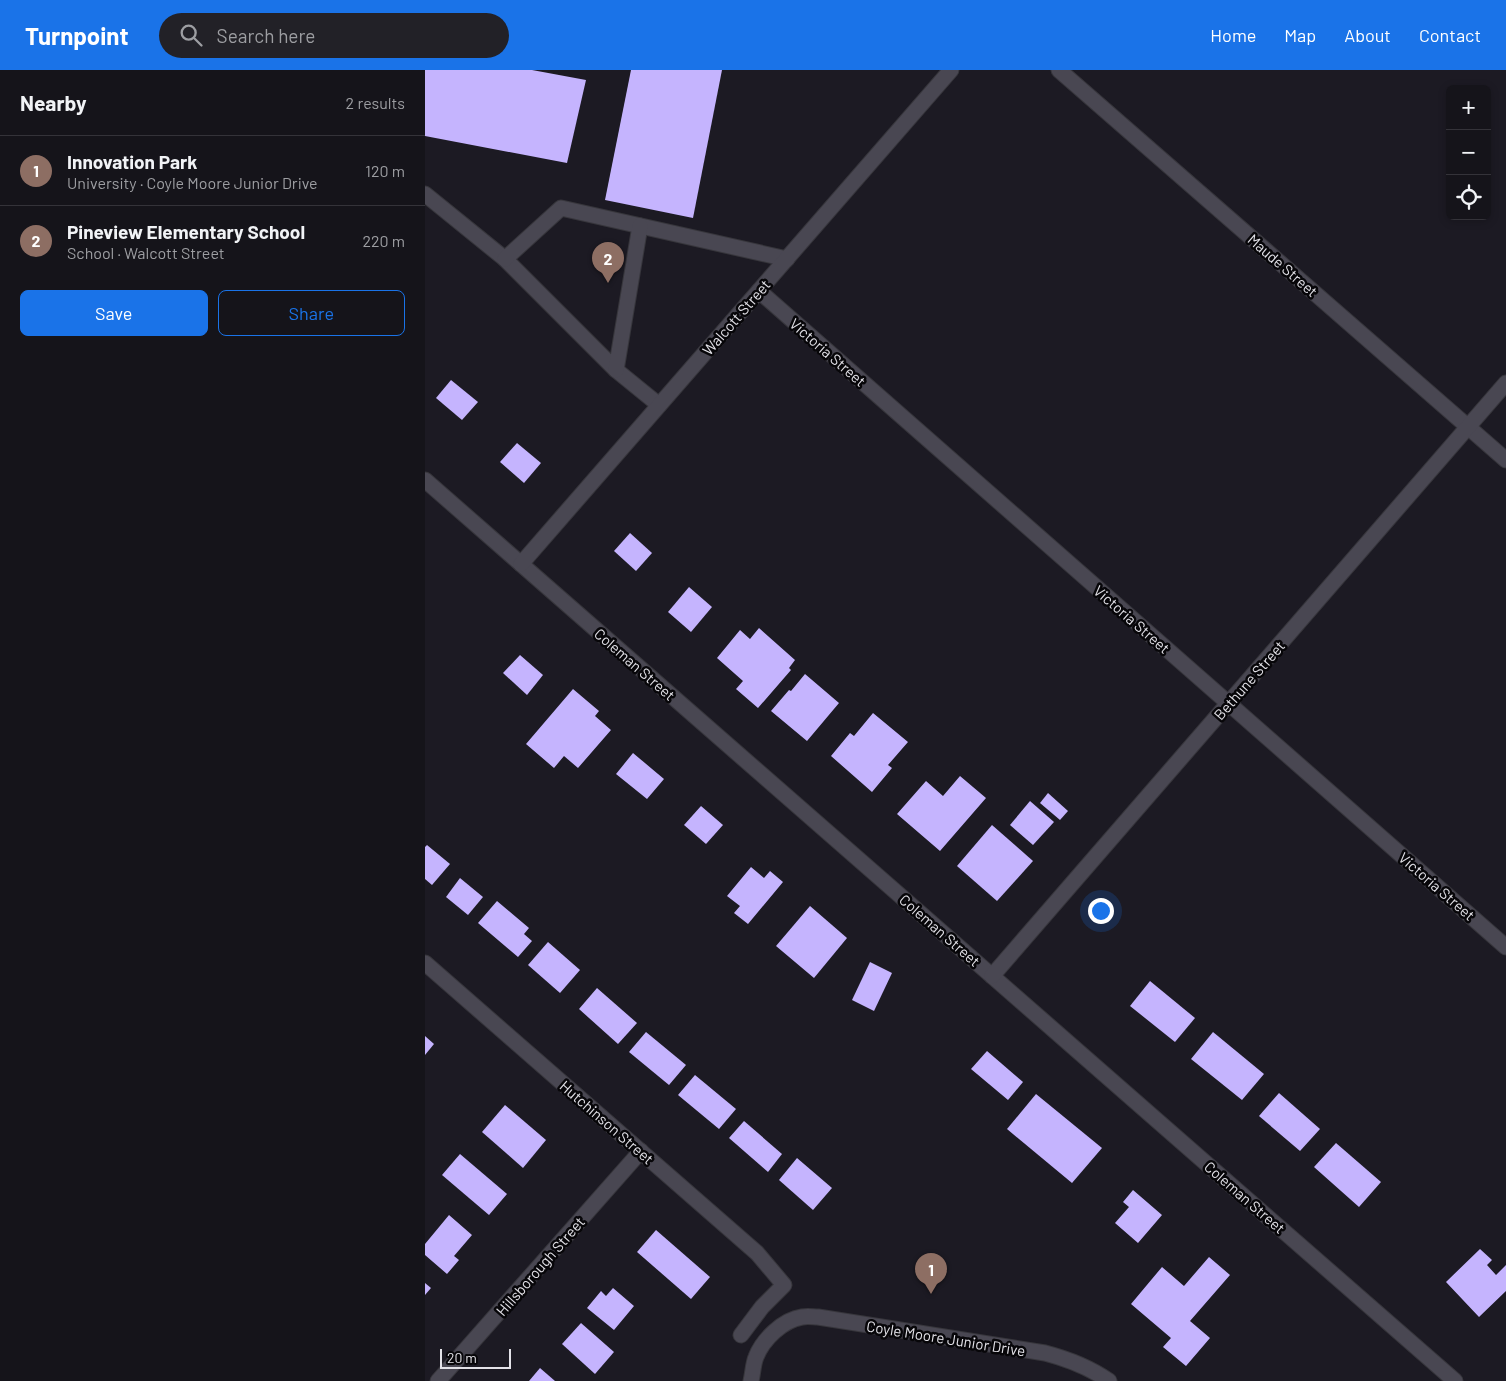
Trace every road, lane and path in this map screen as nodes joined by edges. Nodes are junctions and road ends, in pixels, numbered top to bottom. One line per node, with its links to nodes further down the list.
1 (951, 70): 5 (street, Walcott Street)
2 (1059, 70): 11 (street, Maude Street)
3 (425, 194): 6 (street)
4 (640, 226): 5 (street); 6 (street); 8 (street)
5 (787, 258): 7 (street, Walcott Street)
6 (505, 259): 8 (street)
7 (759, 291): 10 (street, Walcott Street); 15 (street, Victoria Street)
8 (616, 370): 10 (street)
9 (1506, 383): 11 (street, Bethune Street)
10 (659, 405): 14 (street, Walcott Street)
11 (1468, 427): 12 (street, Maude Street); 15 (street, Bethune Street)
12 (1506, 460)
13 (425, 480): 14 (street, Coleman Street)
14 (521, 564): 18 (street, Coleman Street)
15 (1229, 704): 16 (street, Victoria Street); 18 (street, Bethune Street)
16 (1506, 947)
17 (425, 963): 19 (street, Hutchinson Street)
18 (993, 976): 25 (street, Coleman Street)
19 (641, 1151): 20 (street, Hutchinson Street); 22 (street, Hillsborough Street)
20 (741, 1335)
21 (1086, 1374): 23 (street, Coyle Moore Junior Drive); 24 (street, Coyle Moore Junior Drive)
22 (438, 1381)
23 (751, 1381)
24 (1109, 1381)
25 (1455, 1381)

